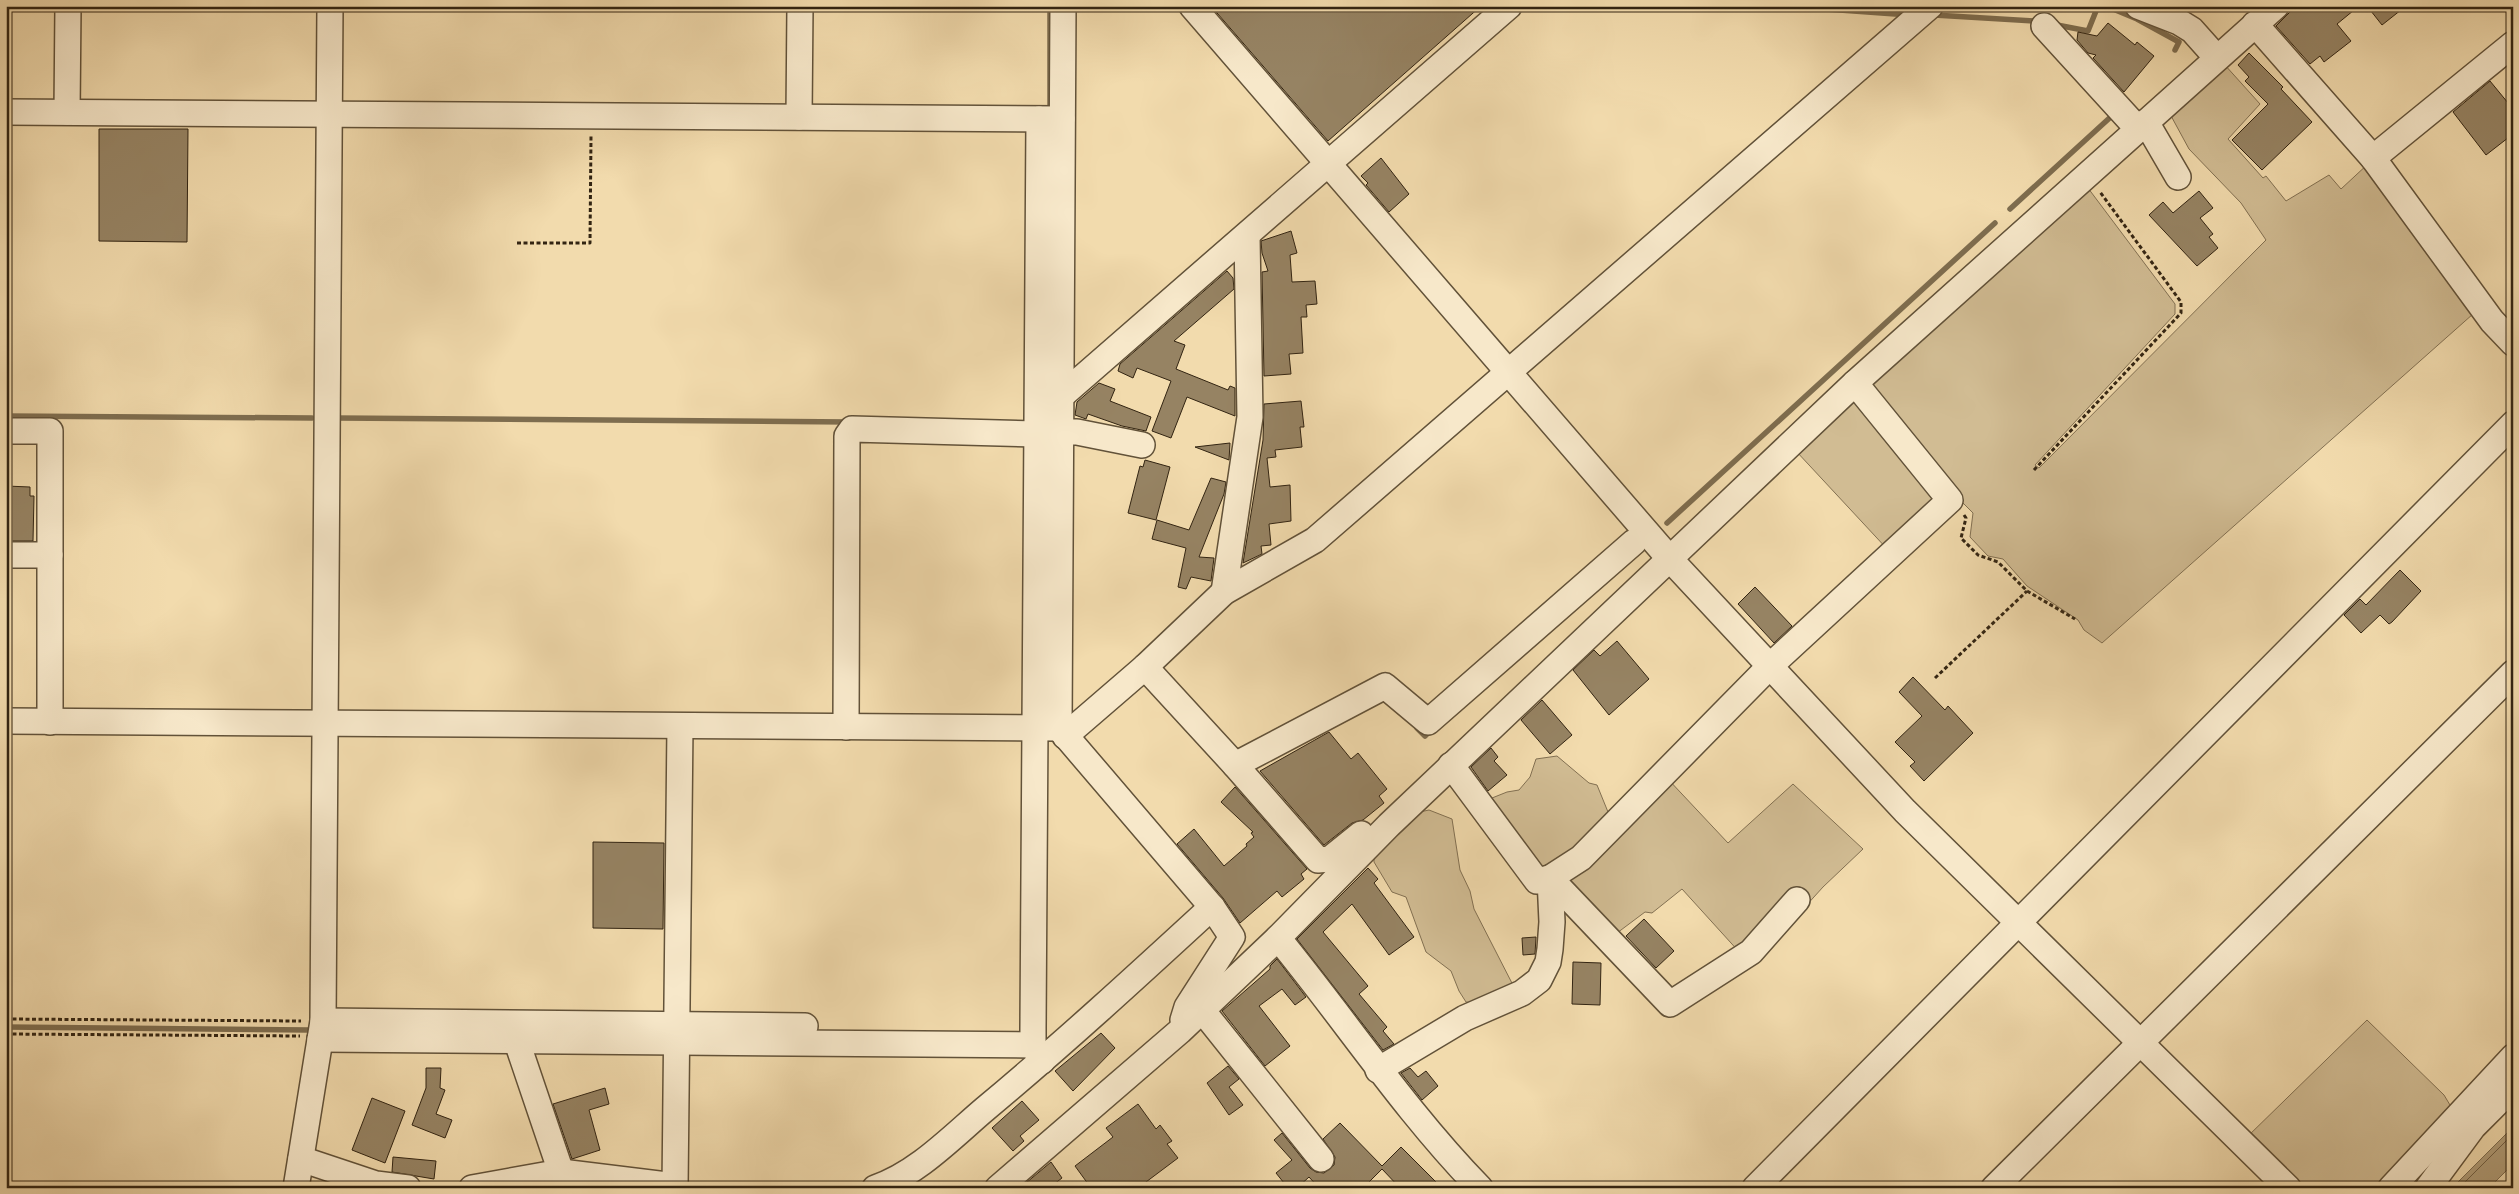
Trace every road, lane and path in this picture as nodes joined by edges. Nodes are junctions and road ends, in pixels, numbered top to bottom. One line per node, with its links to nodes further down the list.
1 (68, 6): 15 (street)
2 (330, 6): 16 (street)
3 (800, 6): 18 (street)
4 (1062, 6): 19 (street)
5 (1192, 6): 22 (street)
6 (1509, 6): 22 (street)
7 (1930, 6): 28 (street)
8 (2138, 6): 13 (street)
9 (2276, 6): 10 (street)
10 (2254, 24): 13 (street); 21 (street)
11 (2044, 26): 20 (street)
12 (2513, 44): 21 (street)
13 (2217, 58): 20 (street)
14 (6, 112): 15 (street)
15 (67, 112): 16 (street)
16 (330, 114): 17 (street); 50 (street)
17 (591, 116): 18 (street); 26 (path)
18 (799, 117): 19 (street)
19 (1050, 119): 30 (street); 33 (street)
20 (2142, 126): 23 (street); 24 (street)
21 (2372, 158): 27 (street)
22 (1329, 163): 25 (street); 28 (street)
23 (2088, 175): 29 (street); 35 (path)
24 (2178, 177)
25 (1247, 236): 30 (street); 42 (street)
26 (517, 243)
27 (2513, 343)
28 (1508, 371): 40 (street); 42 (street)
29 (1855, 383): 36 (street); 40 (street)
30 (1060, 398): 33 (street)
31 (2513, 424): 60 (street)
32 (6, 431): 39 (street)
33 (1048, 433): 34 (street); 52 (street); 53 (street)
34 (1142, 445)
35 (2034, 470)
36 (1950, 500): 41 (path); 44 (street)
37 (1634, 542): 54 (street)
38 (6, 555): 39 (street)
39 (50, 555): 49 (street)
40 (1670, 558): 44 (street); 55 (street)
41 (2027, 591): 43 (path); 47 (path)
42 (1224, 592): 45 (street)
43 (2075, 619)
44 (1770, 666): 57 (street); 60 (street)
45 (1144, 667): 53 (street); 54 (street)
46 (2513, 673): 68 (street)
47 (1935, 678)
48 (6, 722): 49 (street)
49 (50, 722): 50 (street)
50 (324, 724): 51 (street); 65 (street)
51 (680, 726): 52 (street); 67 (street)
52 (846, 727): 53 (street)
53 (1053, 731): 59 (street); 70 (street)
54 (1235, 765): 56 (street)
55 (1451, 765): 56 (street); 57 (street)
56 (1389, 824): 61 (street)
57 (1550, 878): 58 (street); 72 (street)
58 (1797, 900)
59 (1212, 908): 64 (street); 70 (street)
60 (2019, 922): 68 (street); 84 (street)
61 (1278, 938): 62 (street); 72 (street)
62 (1202, 1010): 64 (street); 75 (street)
63 (6, 1019): 65 (path)
64 (1180, 1031): 82 (street)
65 (321, 1032): 66 (path); 67 (street); 69 (street); 74 (street)
66 (6, 1034)
67 (678, 1034): 69 (street); 70 (street); 77 (street)
68 (2140, 1041): 85 (street); 86 (street)
69 (517, 1042): 76 (street)
70 (1036, 1045): 81 (street)
71 (2513, 1057): 87 (street)
72 (1378, 1070): 83 (street)
73 (2513, 1087): 88 (street)
74 (301, 1159): 78 (street); 79 (street)
75 (1321, 1159)
76 (561, 1172): 77 (street); 80 (street)
77 (675, 1187)
78 (296, 1188)
79 (408, 1188)
80 (472, 1188)
81 (875, 1188)
82 (998, 1188)
83 (1480, 1188)
84 (1754, 1188)
85 (1994, 1188)
86 (2288, 1188)
87 (2391, 1188)
88 (2428, 1188)

